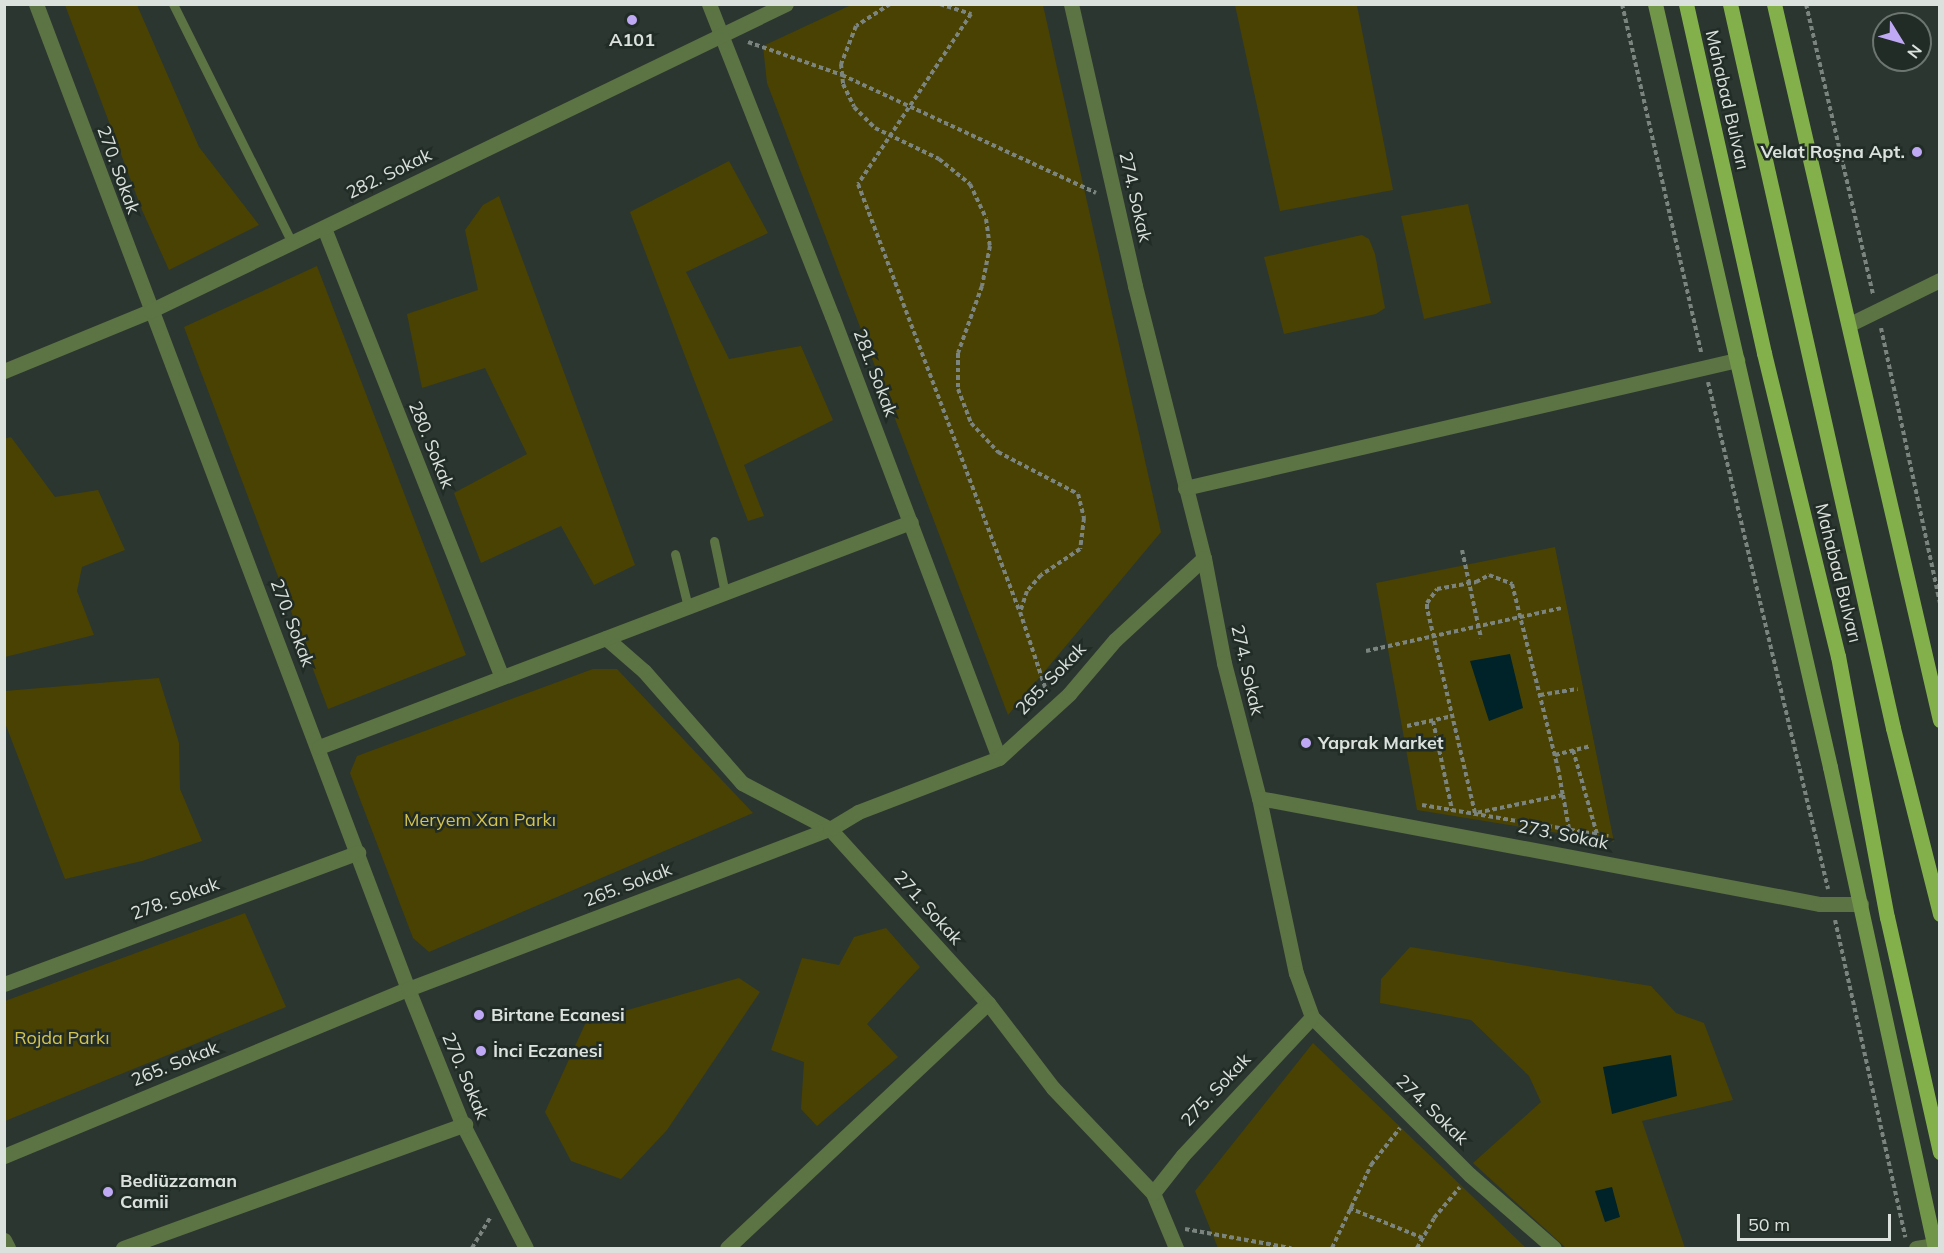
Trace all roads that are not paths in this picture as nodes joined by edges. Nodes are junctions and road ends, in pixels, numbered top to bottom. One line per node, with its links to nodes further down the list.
1 (36, 4): 14 (street, 270. Sokak)
2 (173, 4): 12 (lane)
3 (708, 4): 10 (street, 281. Sokak)
4 (786, 4): 10 (street, 282. Sokak)
5 (1071, 4): 18 (street, 274. Sokak)
6 (1655, 4): 16 (main road)
7 (1686, 4): 40 (main road, Mahabad Bulvarı)
8 (1730, 4): 34 (main road, Mahabad Bulvarı)
9 (1774, 4): 15 (main road)
10 (723, 33): 11 (street, 282. Sokak); 19 (street, 281. Sokak)
11 (324, 228): 12 (street, 282. Sokak); 26 (street, 280. Sokak)
12 (292, 243): 14 (street, 282. Sokak)
13 (1940, 280): 15 (street)
14 (150, 311): 17 (street, 282. Sokak); 28 (street, 270. Sokak)
15 (1850, 324): 27 (main road)
16 (1737, 360): 18 (street); 33 (main road)
17 (4, 371)
18 (1185, 488): 22 (street, 274. Sokak)
19 (910, 522): 23 (street); 29 (street, 281. Sokak)
20 (714, 541): 23 (lane)
21 (675, 554): 24 (lane)
22 (1204, 558): 29 (street, 265. Sokak); 30 (street, 274. Sokak)
23 (725, 593): 24 (street)
24 (688, 607): 25 (street)
25 (606, 638): 26 (street); 31 (street, 271. Sokak)
26 (502, 677): 28 (street)
27 (1940, 720)
28 (319, 747): 32 (street, 270. Sokak)
29 (999, 758): 31 (street, 265. Sokak)
30 (1259, 798): 33 (street, 273. Sokak); 38 (street, 274. Sokak)
31 (830, 830): 36 (street, 265. Sokak); 37 (street, 271. Sokak)
32 (358, 852): 35 (street, 278. Sokak); 36 (street, 270. Sokak)
33 (1861, 904): 44 (main road)
34 (1940, 914)
35 (4, 984)
36 (408, 989): 39 (street, 270. Sokak); 41 (street, 265. Sokak)
37 (988, 1004): 42 (street, 271. Sokak); 48 (street)
38 (1312, 1017): 42 (street, 275. Sokak); 50 (street, 274. Sokak)
39 (465, 1124): 46 (street); 47 (street, 270. Sokak)
40 (1940, 1152)
41 (4, 1156)
42 (1153, 1193): 49 (street, 271. Sokak)
43 (4, 1240): 45 (street)
44 (1935, 1247): 51 (street)
45 (8, 1248)
46 (123, 1248)
47 (526, 1248)
48 (727, 1248)
49 (1176, 1248)
50 (1554, 1248)
51 (1916, 1248)

